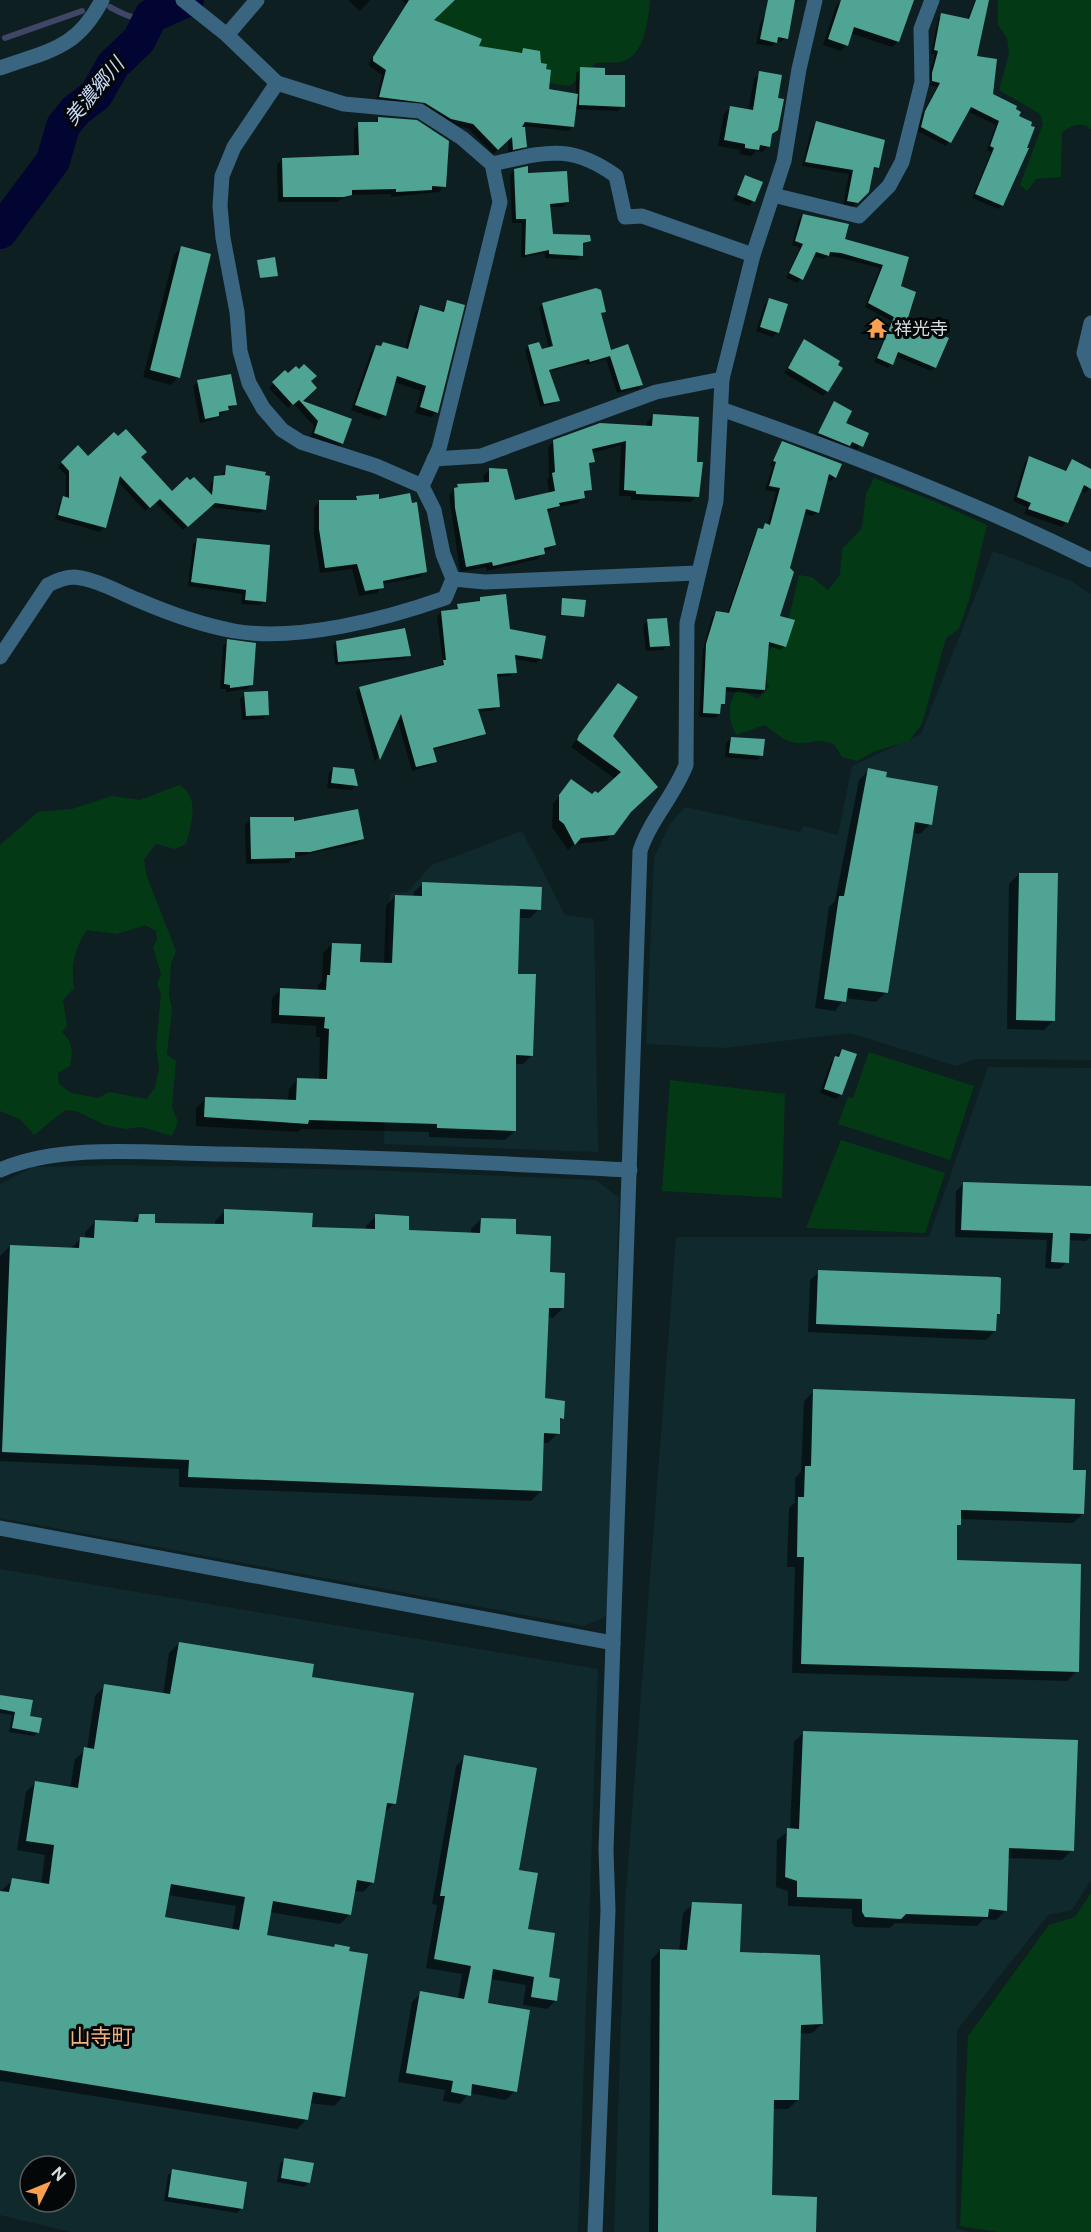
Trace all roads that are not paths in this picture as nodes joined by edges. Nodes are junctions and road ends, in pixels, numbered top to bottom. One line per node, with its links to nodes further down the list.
1 (102, 0): 7 (street)
2 (183, 0): 6 (street)
3 (257, 0): 6 (street)
4 (815, 0): 10 (street)
5 (932, 0): 10 (street)
6 (227, 35): 8 (street)
7 (0, 68)
8 (277, 83): 9 (street); 17 (street)
9 (492, 164): 11 (street); 16 (street)
10 (773, 195): 11 (street)
11 (753, 255): 14 (street)
12 (1091, 323): 13 (street)
13 (1091, 371)
14 (722, 379): 15 (street); 16 (street)
15 (721, 409): 18 (street); 19 (street)
16 (434, 459): 17 (street)
17 (422, 486): 20 (street)
18 (1091, 560)
19 (697, 573): 20 (street); 23 (street)
20 (453, 579): 21 (street)
21 (0, 657)
22 (0, 1170): 23 (street)
23 (630, 1170): 25 (street)
24 (0, 1528): 25 (street)
25 (613, 1643): 26 (street)
26 (595, 2232)

